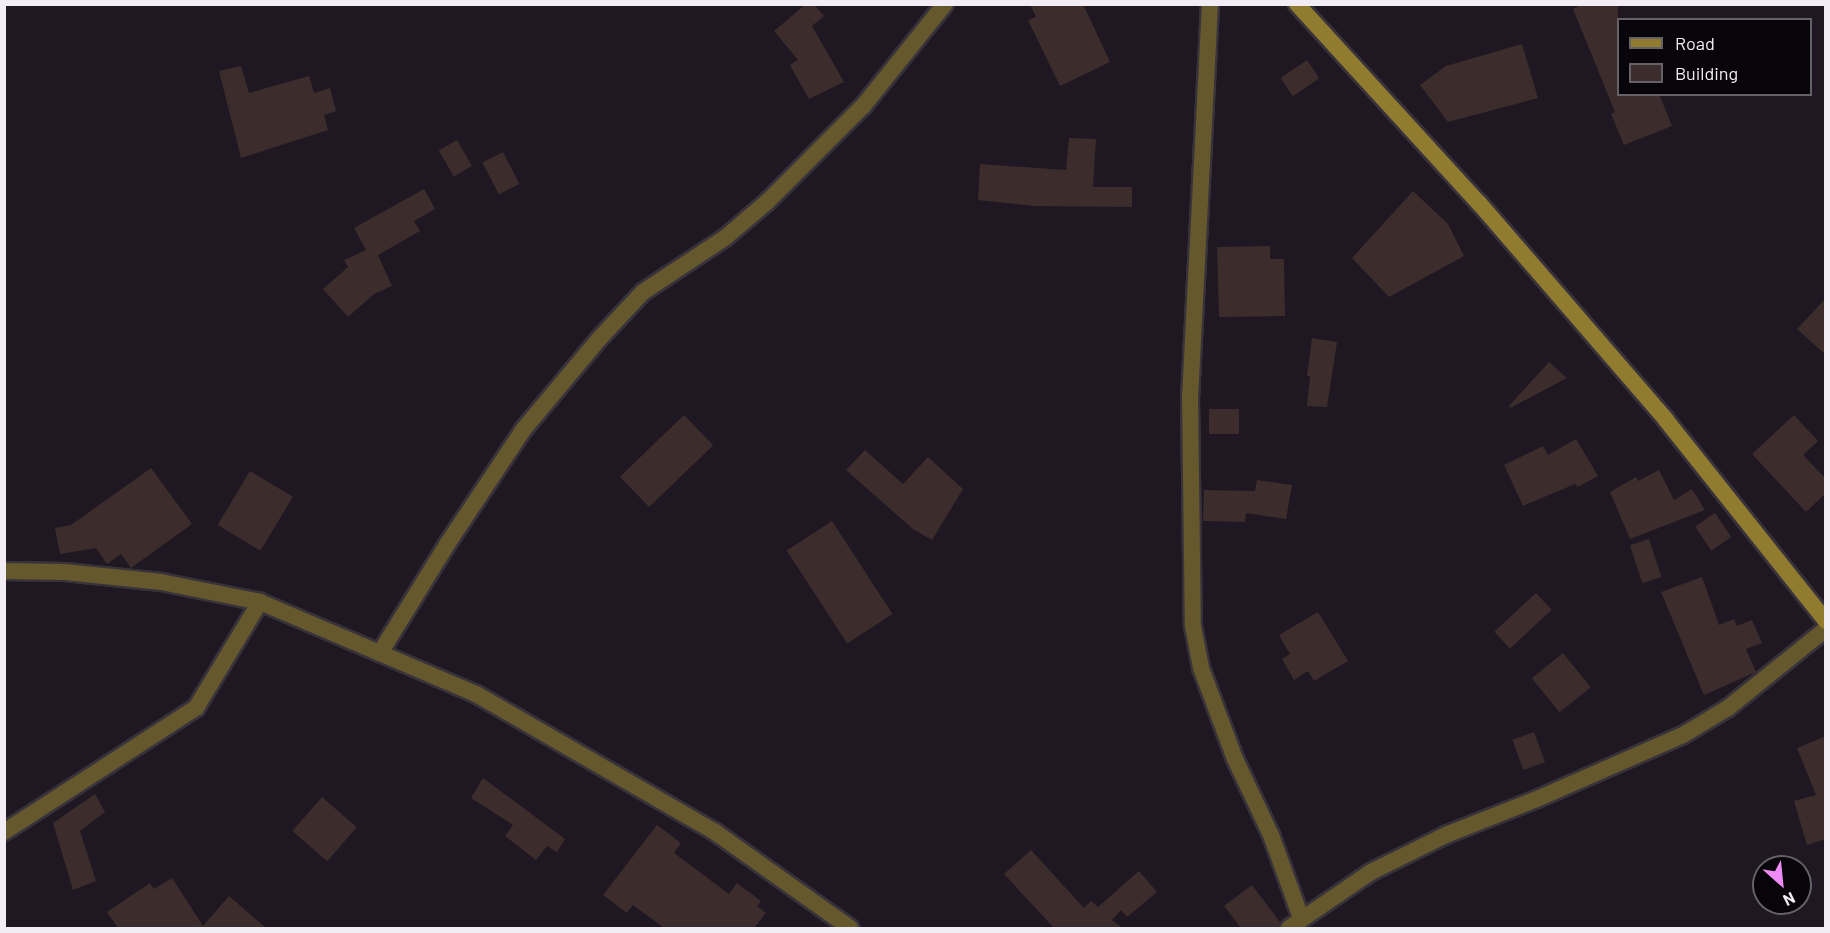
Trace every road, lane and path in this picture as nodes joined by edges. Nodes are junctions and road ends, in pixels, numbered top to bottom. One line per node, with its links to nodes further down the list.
1 (945, 4): 8 (street)
2 (1210, 4): 10 (street)
3 (1297, 4): 6 (main road)
4 (4, 571): 5 (street)
5 (260, 602): 8 (street); 9 (street)
6 (1826, 621)
7 (1826, 630): 10 (street)
8 (380, 653): 11 (street)
9 (4, 832)
10 (1295, 923)
11 (850, 928)

